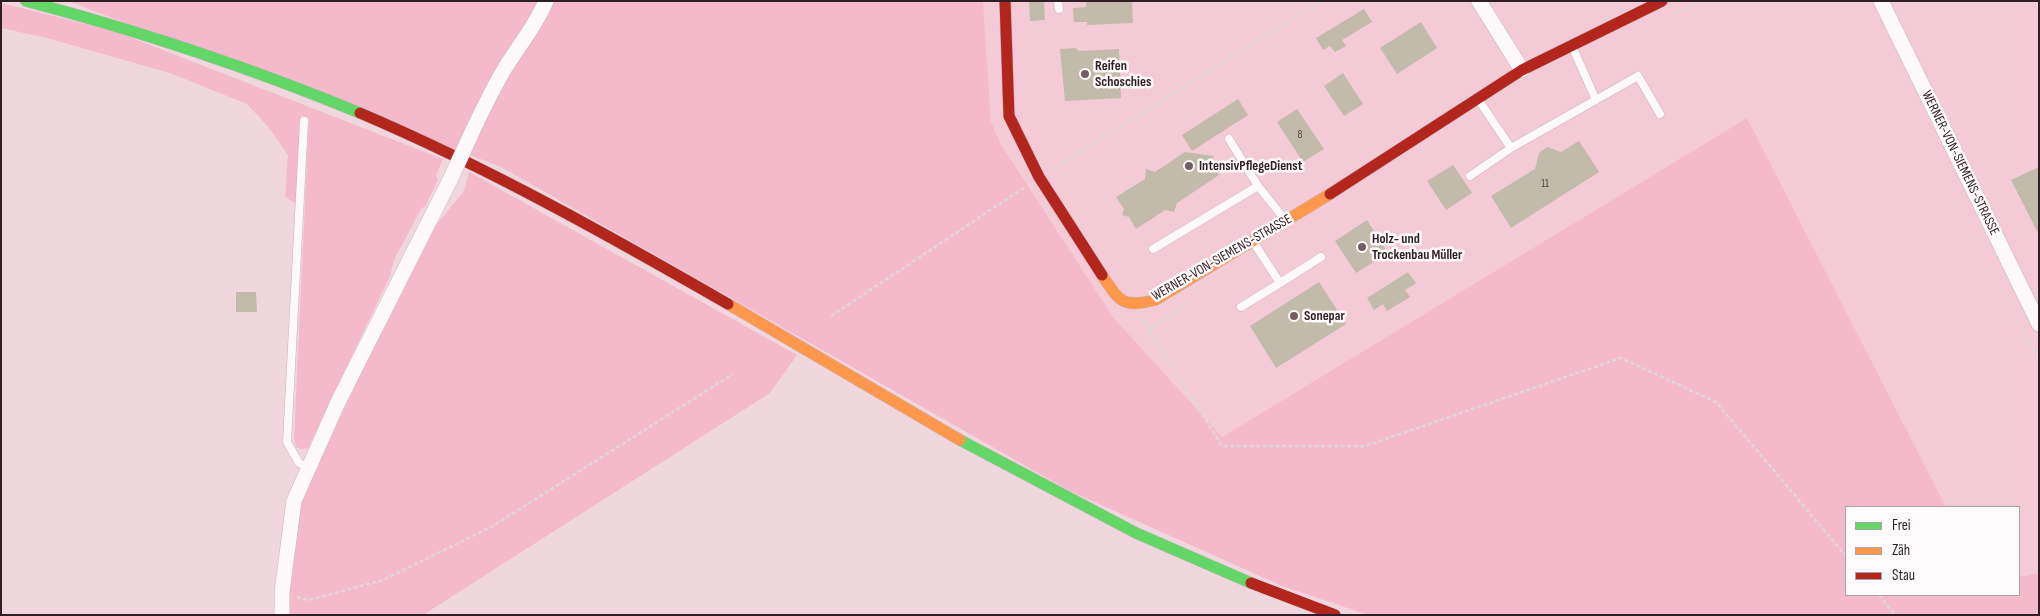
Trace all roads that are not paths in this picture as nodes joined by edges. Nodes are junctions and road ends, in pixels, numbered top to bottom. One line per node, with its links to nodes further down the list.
1 (26, 1): 26 (main road)
2 (546, 1): 24 (street, bridge)
3 (1005, 1): 18 (main road, WERNER-VON-SIEMENS-STRASSE)
4 (1479, 1): 8 (street)
5 (1662, 1): 7 (main road, WERNER-VON-SIEMENS-STRASSE)
6 (1881, 1): 23 (street, WERNER-VON-SIEMENS-STRASSE)
7 (1571, 44): 8 (main road, WERNER-VON-SIEMENS-STRASSE); 10 (lane)
8 (1522, 70): 9 (main road, WERNER-VON-SIEMENS-STRASSE)
9 (1477, 98): 14 (lane); 17 (main road, WERNER-VON-SIEMENS-STRASSE)
10 (1596, 100): 11 (lane); 14 (lane)
11 (1660, 114)
12 (304, 120): 24 (lane)
13 (1229, 139): 16 (lane)
14 (1511, 148): 15 (lane)
15 (1470, 176)
16 (1258, 186): 17 (lane); 19 (lane)
17 (1286, 222): 18 (main road, WERNER-VON-SIEMENS-STRASSE)
18 (1253, 241): 21 (lane)
19 (1153, 249)
20 (1321, 257): 21 (lane)
21 (1280, 283): 22 (lane)
22 (1241, 307)
23 (2039, 324)
24 (308, 468): 25 (street)
25 (282, 615)
26 (1335, 615)

